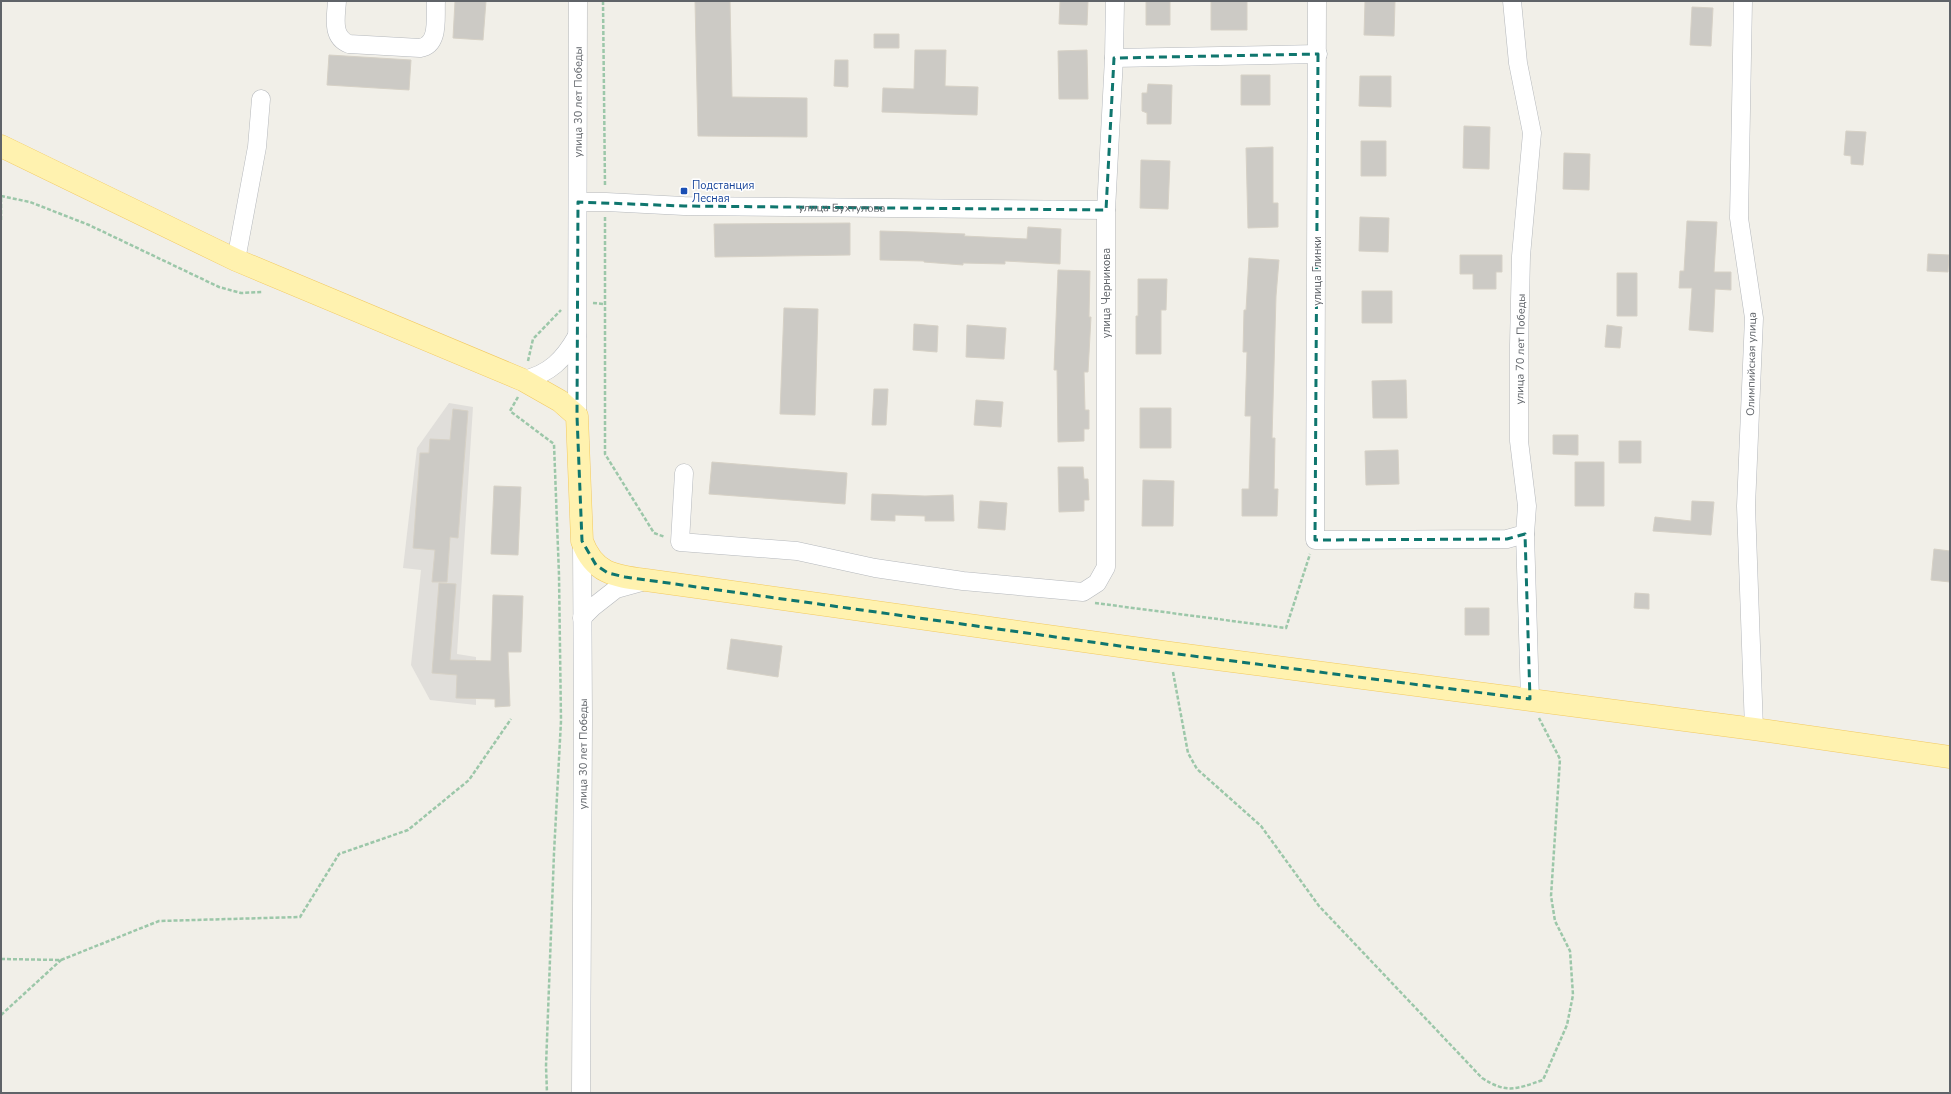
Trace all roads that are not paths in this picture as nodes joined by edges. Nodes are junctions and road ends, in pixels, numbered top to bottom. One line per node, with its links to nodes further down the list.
1 (337, 1): 2 (street)
2 (436, 1)
3 (578, 1): 12 (street, улица 30 лет Победы)
4 (1115, 1): 9 (street, улица Черникова)
5 (1317, 1): 8 (street, улица Глинки)
6 (1512, 1): 19 (street, улица 70 лет Победы)
7 (1743, 1): 24 (street, Олимпийская улица)
8 (1318, 54): 9 (street); 19 (street, улица Глинки)
9 (1114, 58): 13 (street, улица Черникова)
10 (261, 98): 14 (street)
11 (1, 146): 14 (main road)
12 (578, 202): 13 (street, улица Бухтулова); 15 (street, улица 30 лет Победы)
13 (1106, 210): 18 (street, улица Черникова)
14 (236, 260): 16 (main road)
15 (577, 336): 16 (street); 17 (street, улица 30 лет Победы)
16 (523, 381): 17 (main road)
17 (577, 416): 20 (main road, улица 30 лет Победы)
18 (684, 473)
19 (1525, 534): 23 (street, улица 70 лет Победы)
20 (582, 541): 21 (main road); 22 (street, улица 30 лет Победы)
21 (646, 580): 22 (street); 23 (main road)
22 (582, 618): 26 (street, улица 30 лет Победы)
23 (1530, 699): 24 (main road)
24 (1754, 729): 25 (main road)
25 (1950, 757)
26 (581, 1093)

